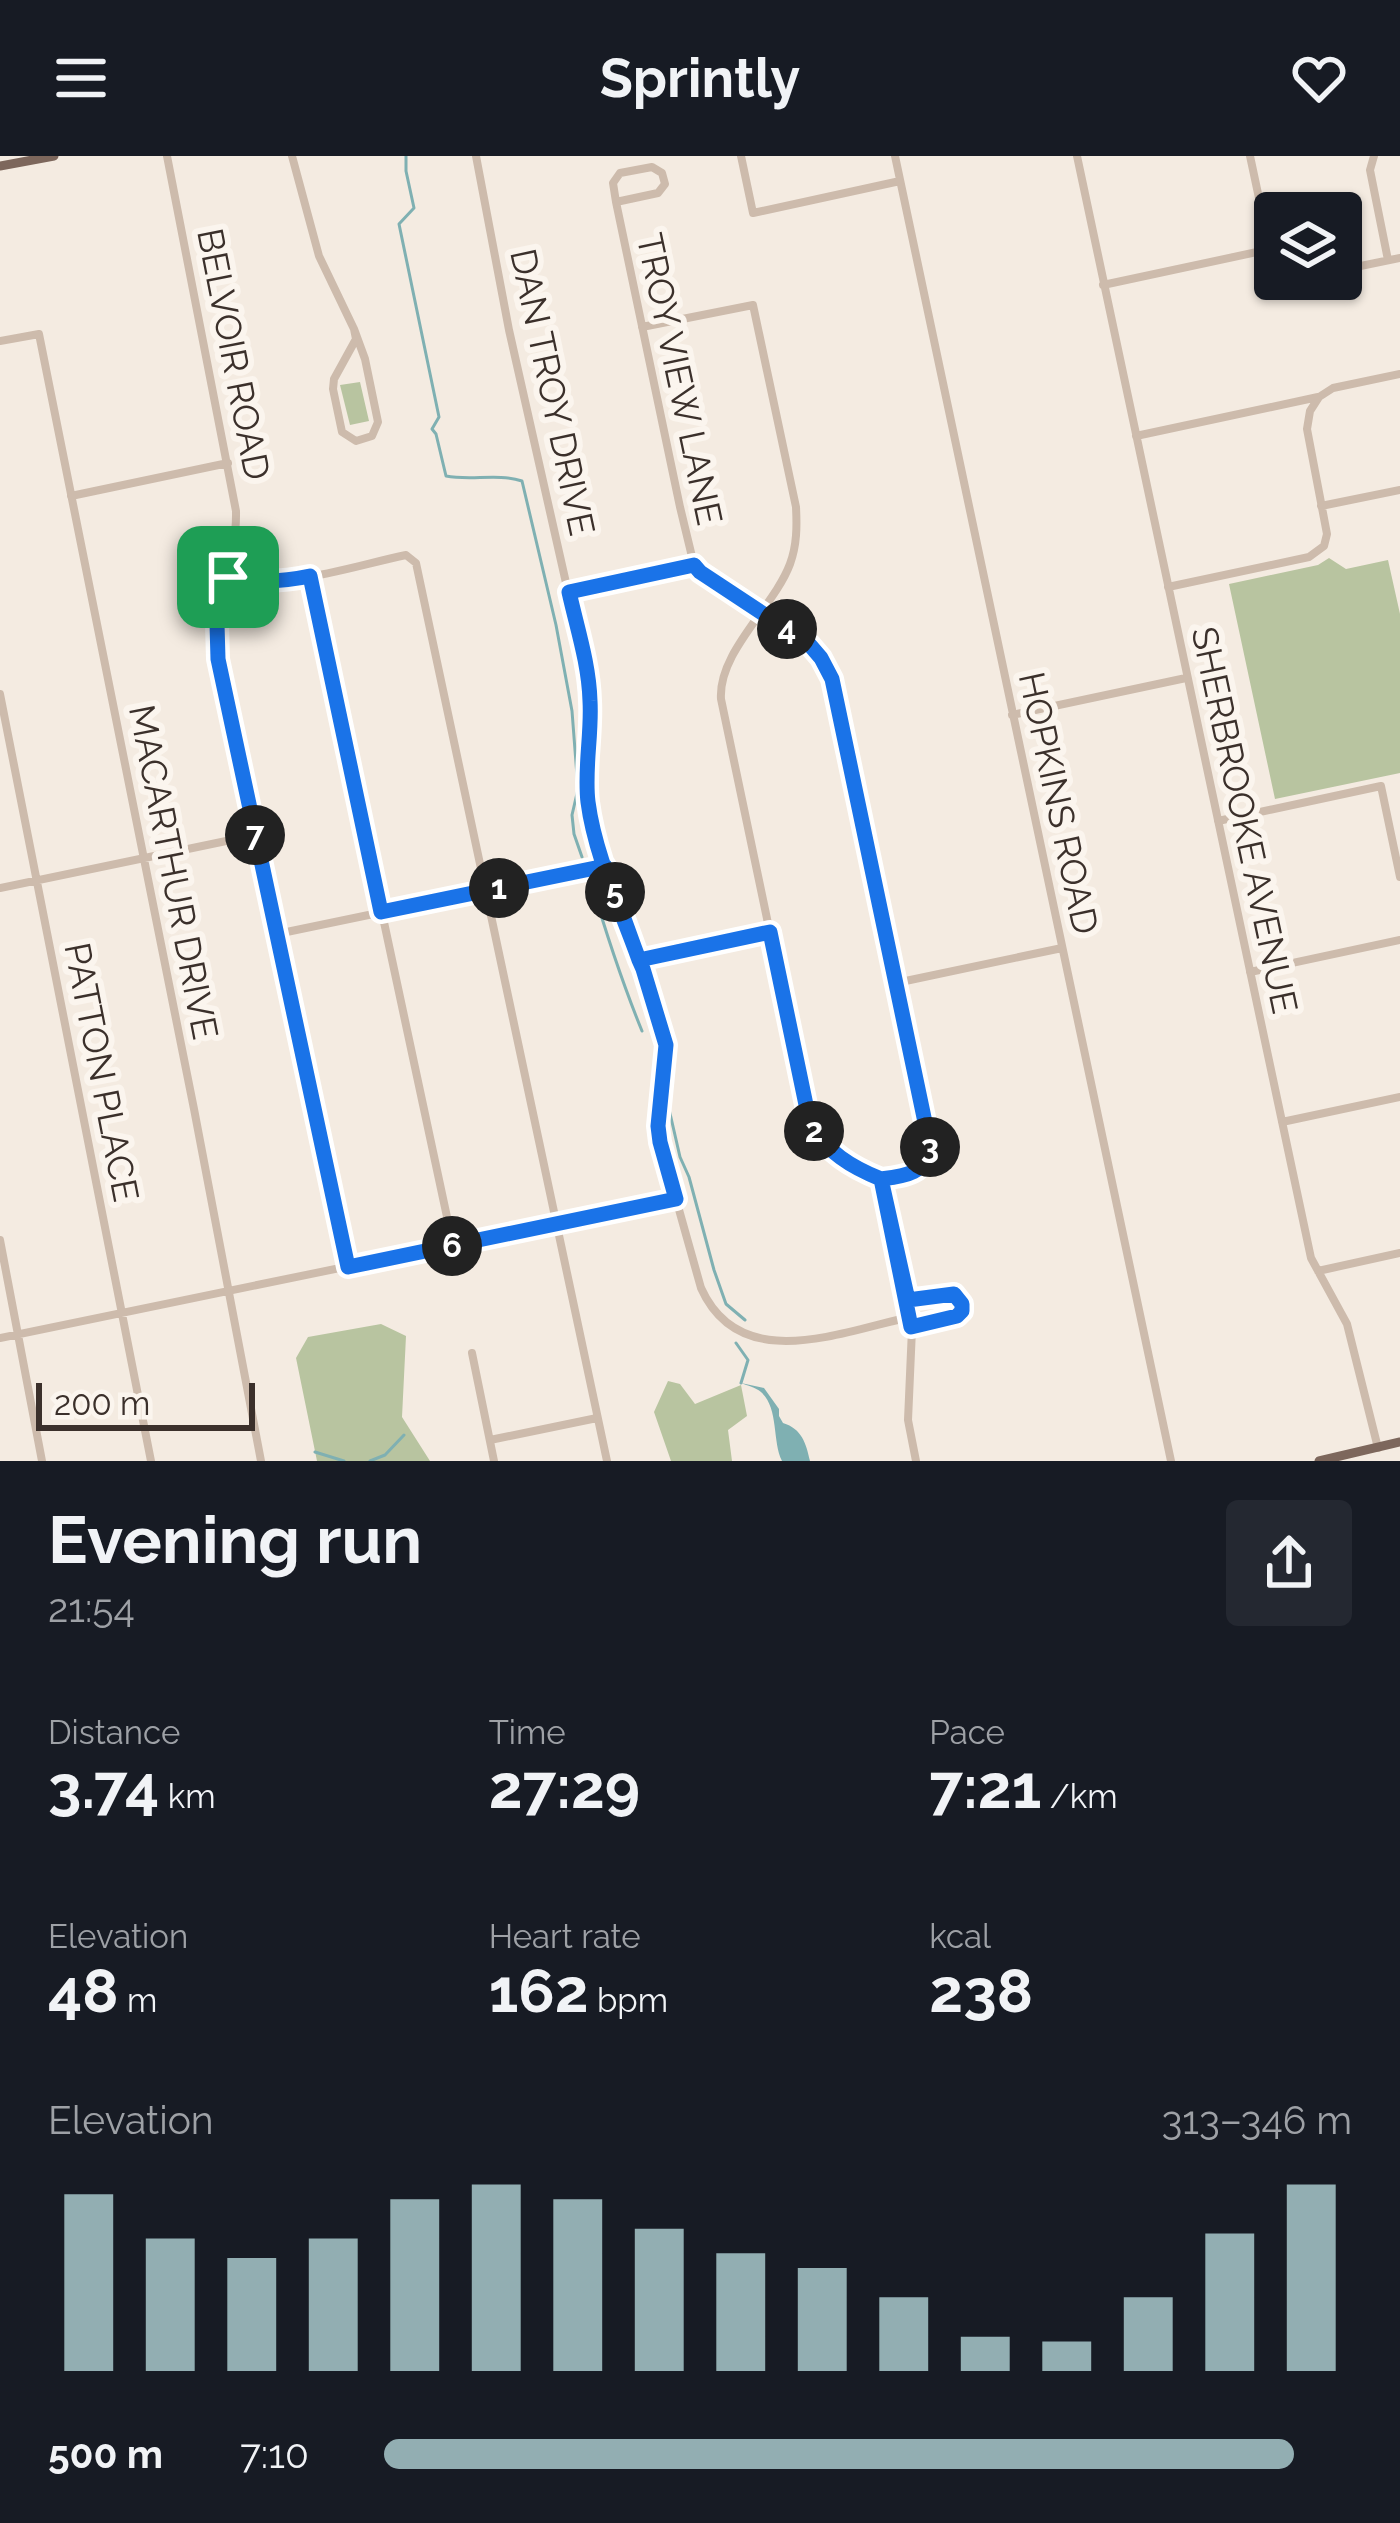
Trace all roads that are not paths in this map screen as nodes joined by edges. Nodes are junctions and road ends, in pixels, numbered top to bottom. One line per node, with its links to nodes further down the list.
1 (54, 156): 10 (main road)
2 (167, 156): 25 (street, BELVOIR ROAD)
3 (292, 156): 20 (street)
4 (476, 156): 33 (street, DAN TROY DRIVE)
5 (741, 156): 11 (street)
6 (895, 156): 11 (street, HOPKINS ROAD)
7 (1077, 156): 18 (street, SHERBROOKE AVENUE)
8 (1250, 156): 12 (street)
9 (1374, 156): 16 (street)
10 (0, 166)
11 (900, 181): 37 (street, HOPKINS ROAD)
12 (1259, 192)
13 (616, 202): 13 (street, TROY VIEW LANE); 19 (street, TROY VIEW LANE)
14 (1254, 257): 18 (street)
15 (1400, 258): 16 (street)
16 (1388, 260): 17 (street)
17 (1362, 266)
18 (1103, 285): 24 (street, SHERBROOKE AVENUE)
19 (642, 327): 29 (street, TROY VIEW LANE); 34 (street)
20 (354, 329): 20 (street)
21 (0, 341): 27 (street, MACARTHUR DRIVE)
22 (1400, 374): 23 (street)
23 (1319, 397): 24 (street); 28 (street)
24 (1136, 436): 32 (street, SHERBROOKE AVENUE)
25 (229, 463): 27 (street); 31 (street, BELVOIR ROAD)
26 (1400, 490): 28 (street)
27 (70, 496): 40 (street, MACARTHUR DRIVE)
28 (1322, 506): 32 (street)
29 (694, 565): 33 (street); 34 (street)
30 (310, 576): 31 (street); 45 (street); 46 (street)
31 (228, 577): 39 (street, BELVOIR ROAD)
32 (1168, 587): 35 (street, SHERBROOKE AVENUE)
33 (569, 592): 41 (street, DAN TROY DRIVE)
34 (762, 611): 47 (street); 53 (street)
35 (1186, 678): 37 (street); 38 (street, SHERBROOKE AVENUE)
36 (0, 694): 43 (street, PATTON PLACE)
37 (1012, 715): 50 (street, HOPKINS ROAD)
38 (1218, 821): 42 (street); 52 (street, SHERBROOKE AVENUE)
39 (255, 835): 40 (street); 48 (street, BELVOIR ROAD)
40 (144, 858): 43 (street); 64 (street, MACARTHUR DRIVE)
41 (605, 866): 45 (street); 51 (street, DAN TROY DRIVE)
42 (1400, 877)
43 (36, 880): 44 (street); 66 (street, PATTON PLACE)
44 (0, 887)
45 (485, 891): 46 (street); 58 (street)
46 (381, 912): 48 (street); 60 (street)
47 (770, 932): 51 (street); 56 (street)
48 (277, 934): 62 (street, BELVOIR ROAD)
49 (1400, 940): 52 (street)
50 (1062, 948): 53 (street); 81 (street, HOPKINS ROAD)
51 (639, 960): 57 (street, DAN TROY DRIVE)
52 (1250, 972): 55 (street, SHERBROOKE AVENUE)
53 (896, 983): 56 (street)
54 (1400, 1096): 55 (street)
55 (1282, 1122): 63 (street, SHERBROOKE AVENUE)
56 (881, 1179): 65 (street)
57 (676, 1199): 58 (street); 67 (street, DAN TROY DRIVE)
58 (557, 1224): 60 (street); 71 (street)
59 (0, 1240): 68 (street)
60 (453, 1245): 62 (street)
61 (1400, 1253): 63 (street)
62 (348, 1267): 64 (street)
63 (1318, 1271): 74 (street, SHERBROOKE AVENUE)
64 (227, 1291): 66 (street); 77 (street, MACARTHUR DRIVE)
65 (908, 1300): 67 (street); 67 (street, DAN TROY DRIVE)
66 (122, 1312): 68 (street); 76 (street, PATTON PLACE)
67 (911, 1322): 80 (street)
68 (18, 1334): 69 (street); 75 (street)
69 (0, 1338)
70 (472, 1353): 72 (street)
71 (598, 1418): 72 (street); 79 (street)
72 (490, 1439): 78 (street)
73 (1400, 1442): 74 (main road)
74 (1378, 1448): 82 (main road)
75 (42, 1461)
76 (151, 1461)
77 (261, 1461)
78 (494, 1461)
79 (607, 1461)
80 (916, 1461)
81 (1171, 1461)
82 (1319, 1461)

